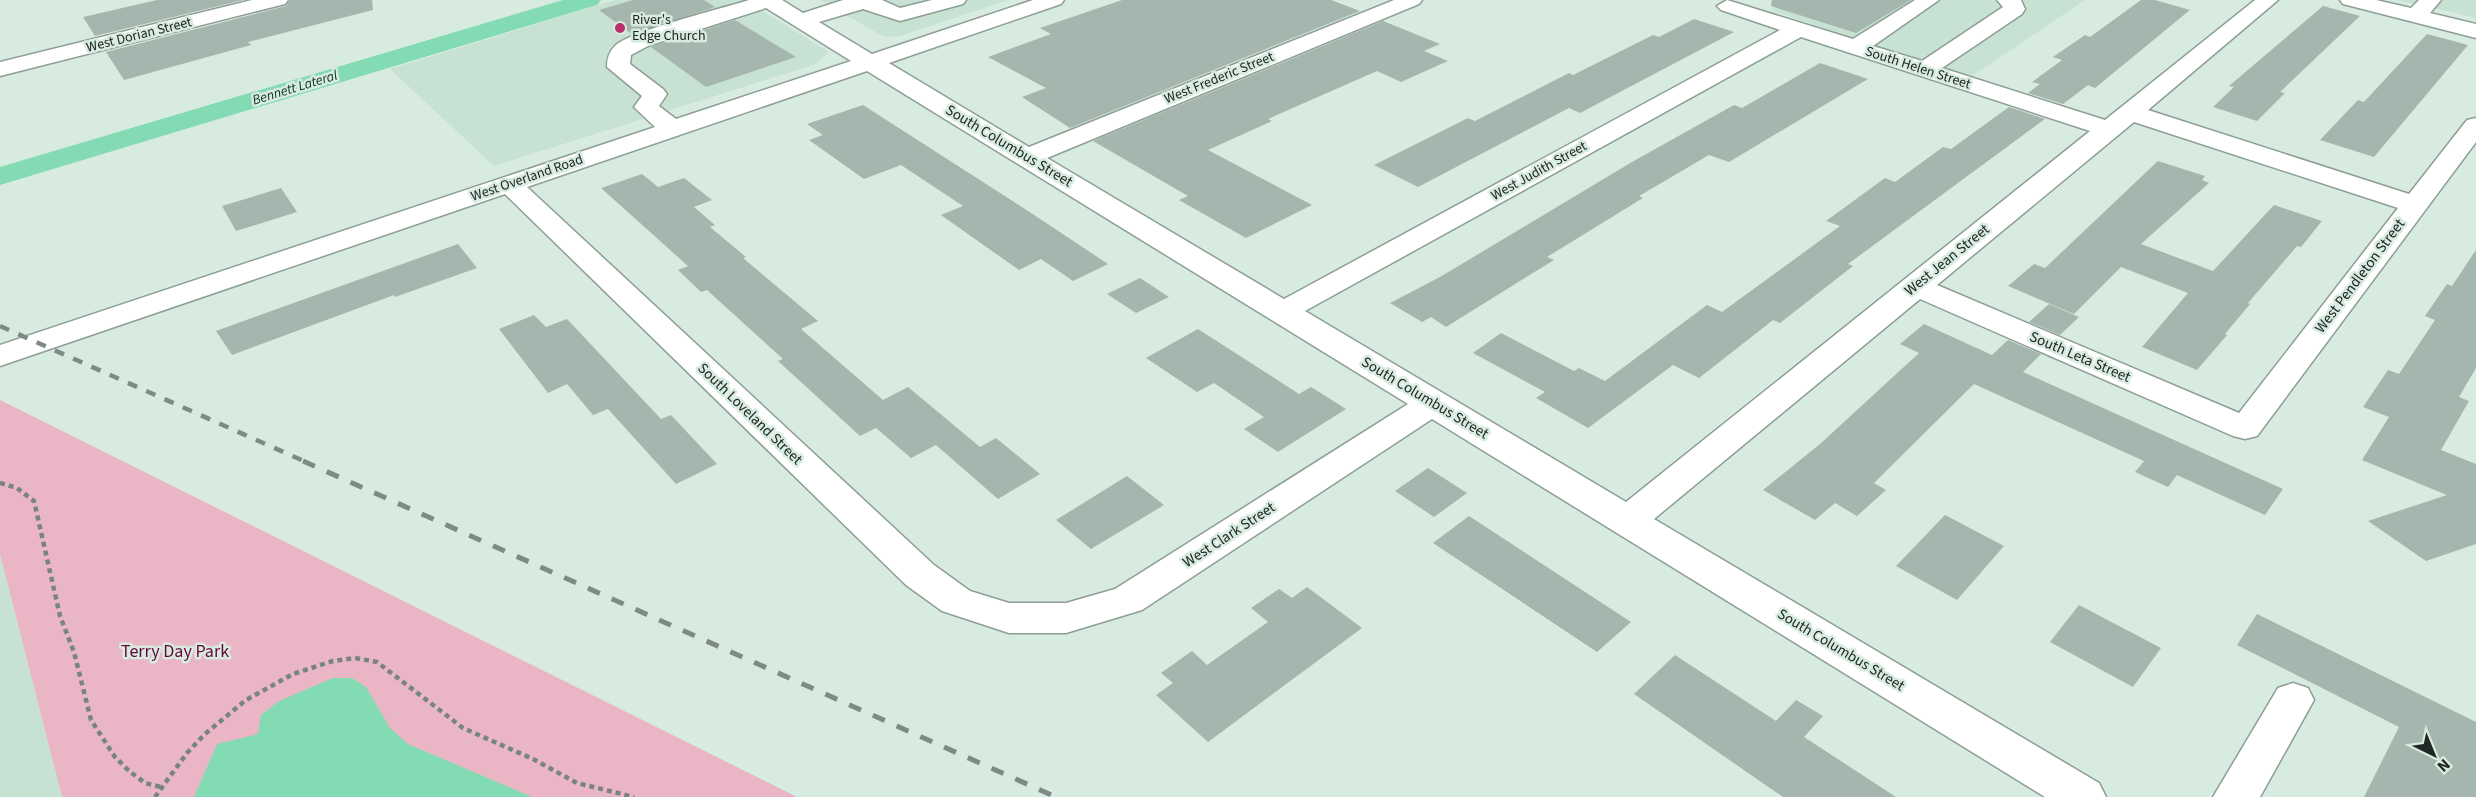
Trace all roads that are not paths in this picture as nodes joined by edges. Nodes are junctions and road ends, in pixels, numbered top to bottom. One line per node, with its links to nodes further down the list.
1 (278, 0): 20 (street, West Dorian Street)
2 (767, 0): 15 (street, South Columbus Street); 24 (street)
3 (956, 0): 15 (street)
4 (989, 0): 13 (street)
5 (1412, 0): 25 (street, West Frederic Street)
6 (1929, 0): 18 (street)
7 (2007, 0): 21 (street)
8 (2268, 0): 22 (street, West Jean Street)
9 (2350, 0): 14 (street)
10 (2431, 0): 14 (street)
11 (1043, 2): 13 (street, West Overland Road)
12 (1735, 3): 16 (street, South Helen Street)
13 (1014, 14): 19 (street, West Overland Road)
14 (2416, 16): 17 (street)
15 (801, 21): 19 (street, South Columbus Street)
16 (1797, 30): 18 (street, South Helen Street); 29 (street, West Judith Street)
17 (2476, 31)
18 (1854, 48): 21 (street, South Helen Street)
19 (870, 62): 24 (street, West Overland Road); 25 (street, South Columbus Street)
20 (0, 69)
21 (1924, 70): 22 (street, South Helen Street)
22 (2118, 120): 27 (street, South Helen Street); 28 (street, West Jean Street)
23 (2476, 125): 27 (street, West Pendleton Street)
24 (673, 129): 26 (street, West Overland Road)
25 (1027, 157): 29 (street, South Columbus Street)
26 (509, 184): 30 (street, West Overland Road); 34 (street, South Loveland Street)
27 (2415, 205): 32 (street, West Pendleton Street)
28 (1915, 286): 32 (street, South Leta Street); 33 (street, West Jean Street)
29 (1281, 312): 31 (street, South Columbus Street)
30 (0, 356)
31 (1433, 403): 33 (street, South Columbus Street); 34 (street, West Clark Street)
32 (2245, 428)
33 (1627, 521): 36 (street, South Columbus Street)
34 (1008, 618)
35 (2293, 700): 37 (street)
36 (2083, 797)
37 (2236, 797)

